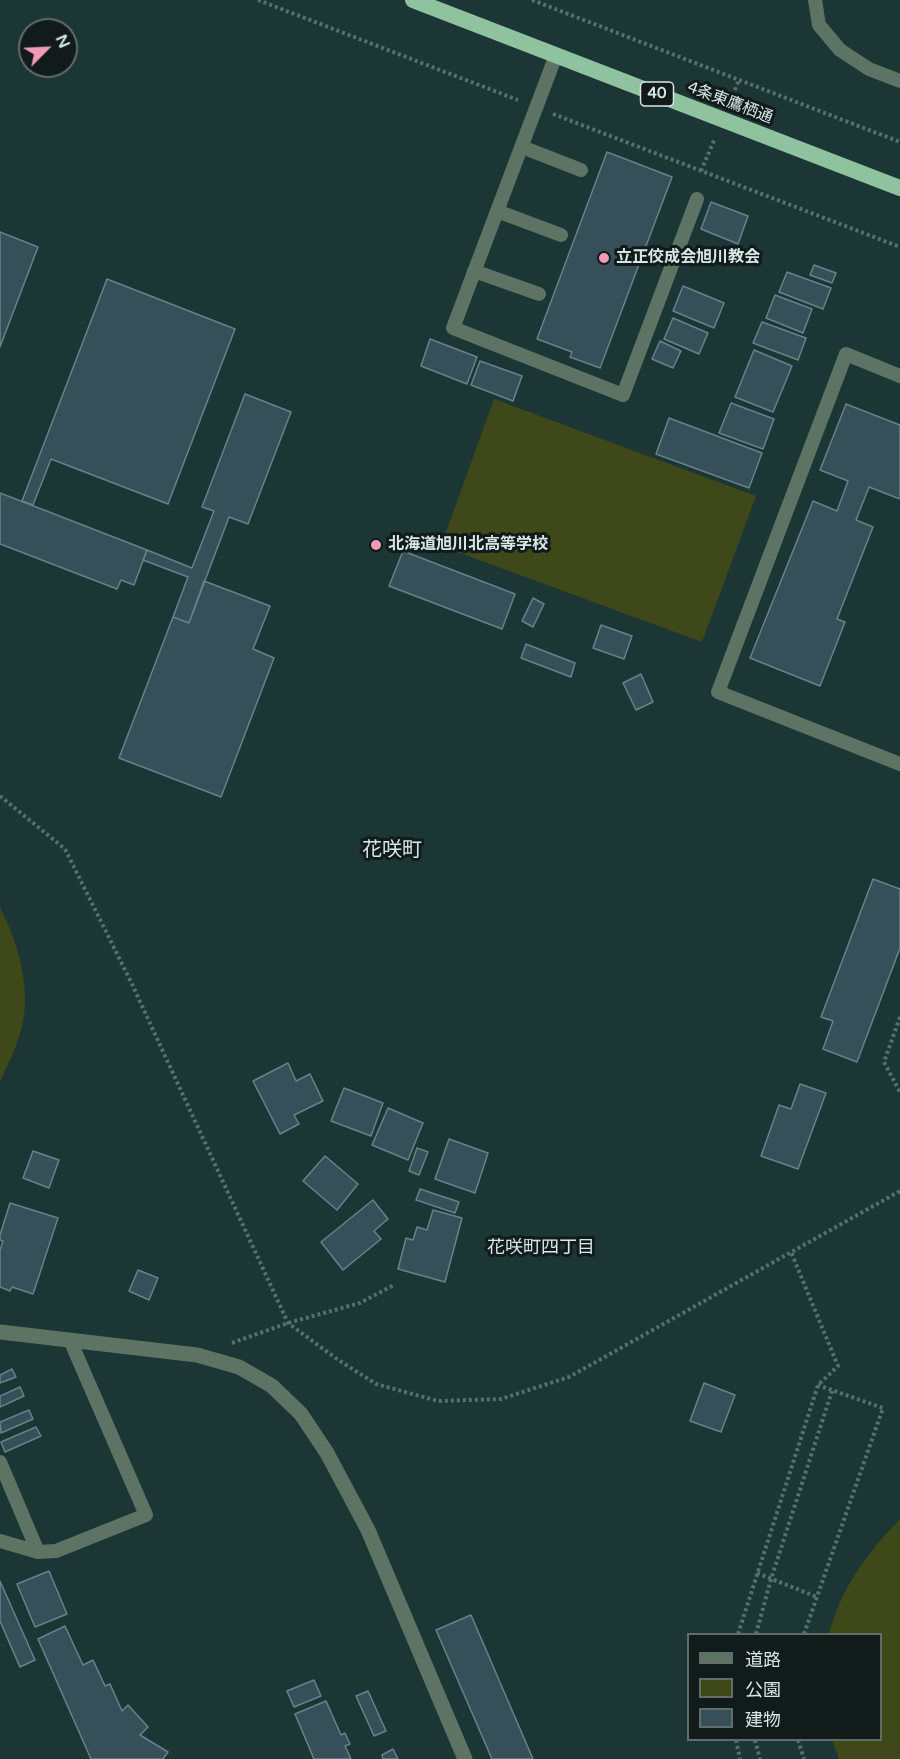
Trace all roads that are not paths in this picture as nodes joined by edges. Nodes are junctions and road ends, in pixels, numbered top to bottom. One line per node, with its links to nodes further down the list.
1 (413, 0): 3 (highway, 4条東鷹栖通 / 40)
2 (816, 0): 4 (lane)
3 (556, 55): 5 (lane); 7 (highway, 4条東鷹栖通 / 40)
4 (900, 81)
5 (522, 147): 6 (lane); 9 (lane)
6 (581, 170)
7 (900, 188)
8 (697, 199): 11 (lane)
9 (497, 212): 10 (lane); 11 (lane)
10 (561, 235)
11 (474, 271): 12 (lane)
12 (538, 294)
13 (900, 376): 14 (lane)
14 (900, 764)
15 (0, 1332): 16 (street)
16 (70, 1340): 19 (lane); 20 (street)
17 (0, 1462): 19 (lane)
18 (0, 1541): 19 (lane)
19 (38, 1552)
20 (465, 1759)

